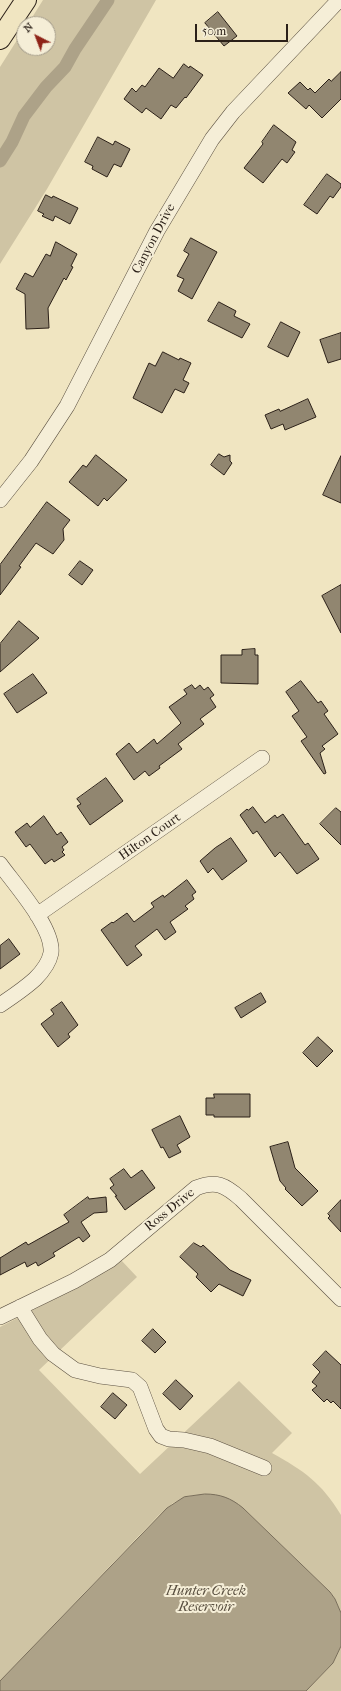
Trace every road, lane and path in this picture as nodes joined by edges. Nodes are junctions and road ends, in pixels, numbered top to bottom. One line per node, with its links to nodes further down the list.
1 (26, 0): 3 (main road)
2 (339, 0): 4 (street, Canyon Drive)
3 (0, 39)
4 (0, 500)
5 (262, 758): 7 (street, Hilton Court)
6 (0, 864): 7 (street)
7 (37, 916): 8 (street)
8 (0, 1005)
9 (341, 1299): 10 (street, Ross Drive)
10 (20, 1307): 11 (street, Ross Drive); 12 (street)
11 (0, 1317)
12 (264, 1468)

